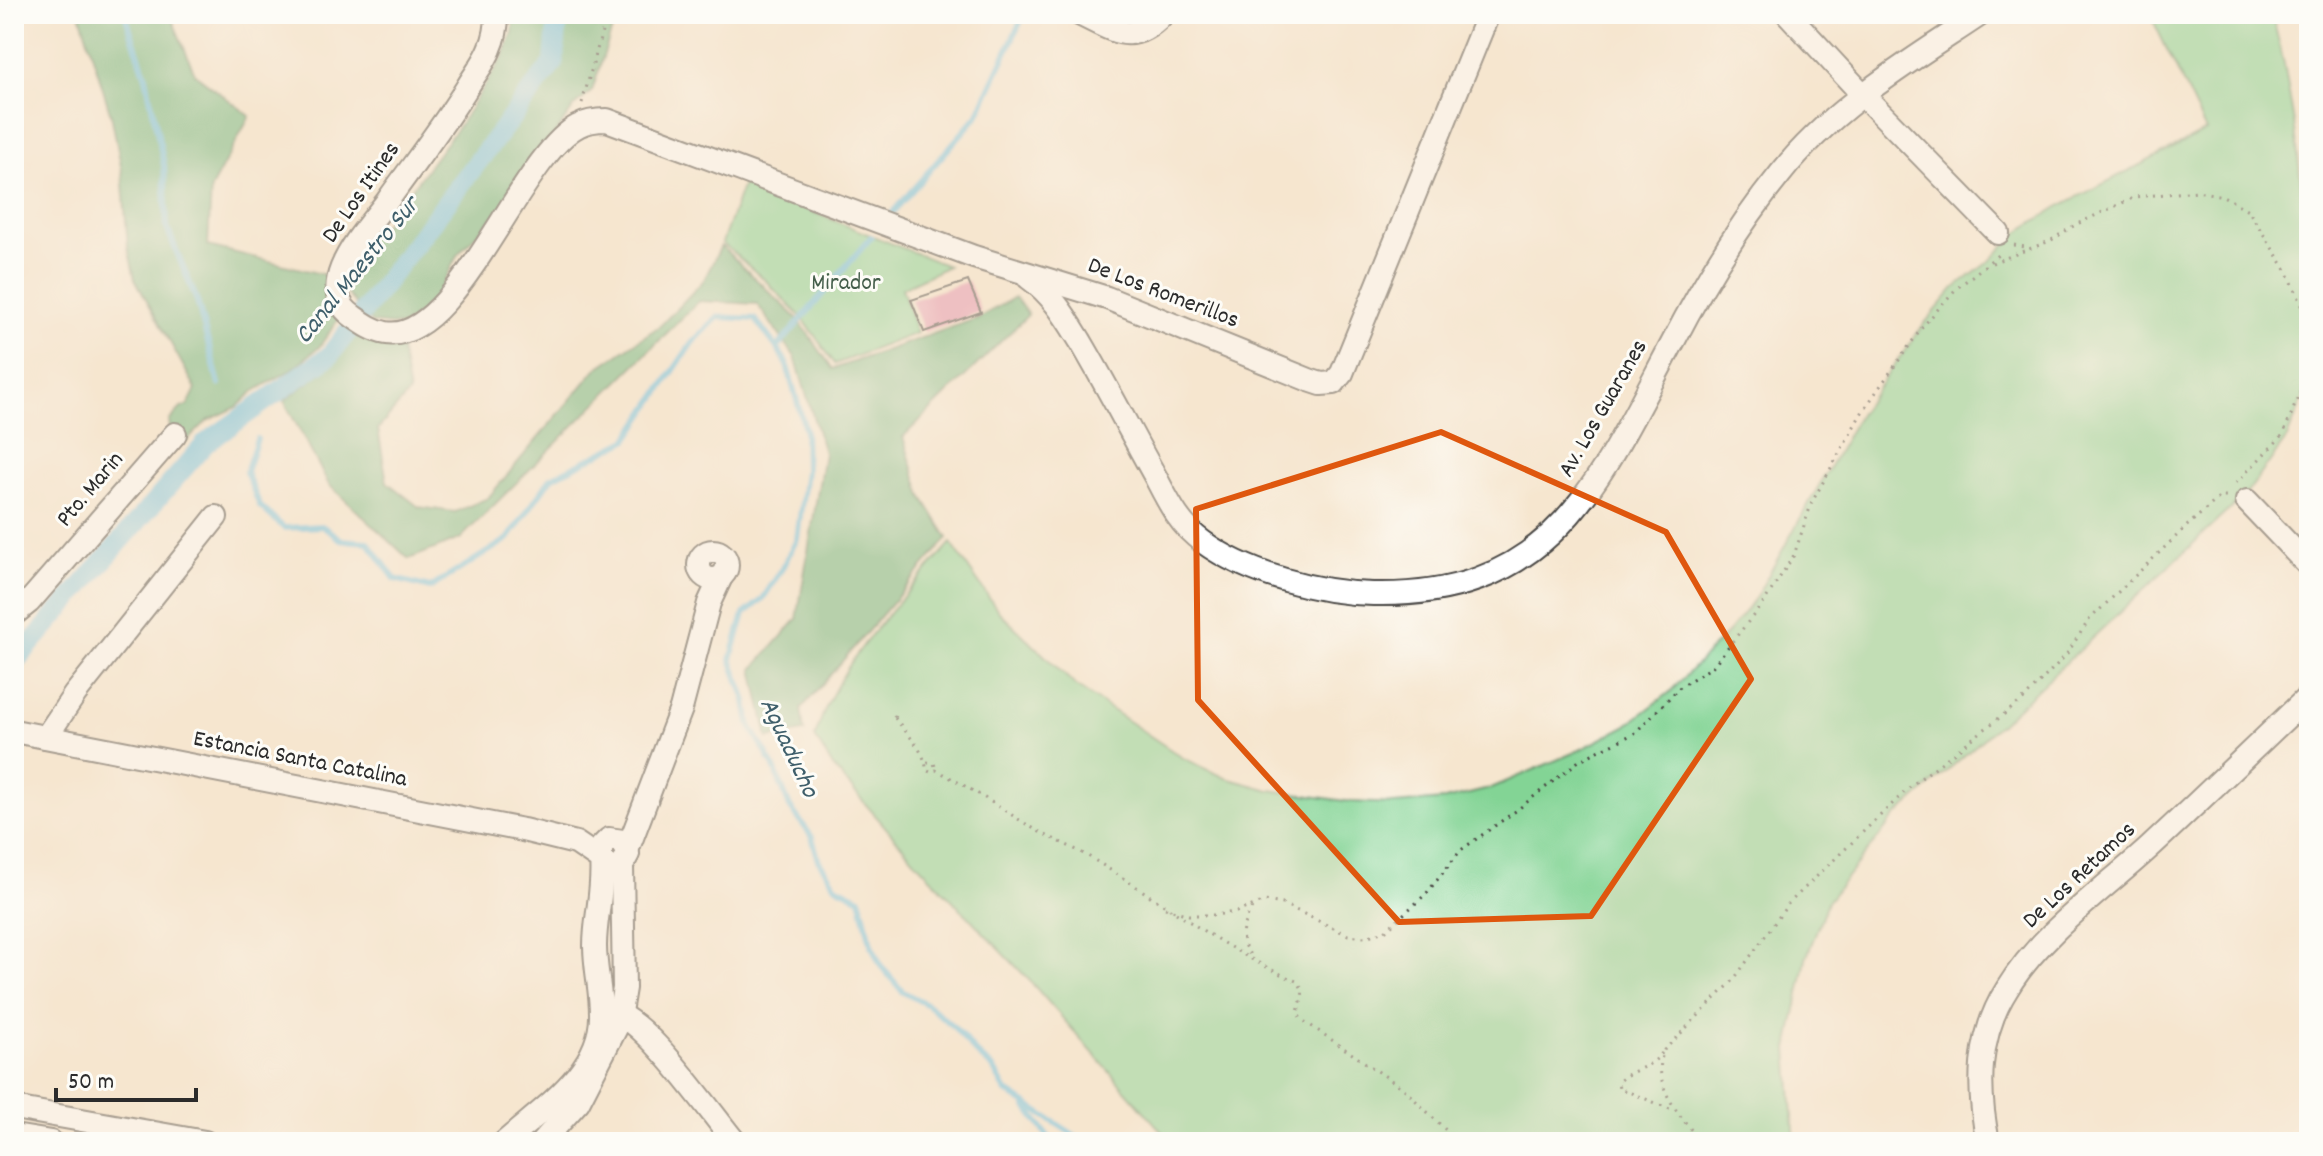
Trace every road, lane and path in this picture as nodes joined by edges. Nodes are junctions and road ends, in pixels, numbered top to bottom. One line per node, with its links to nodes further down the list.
1 (497, 14): 9 (street, De Los Itines)
2 (607, 14): 9 (path)
3 (1079, 14): 4 (street)
4 (1163, 14)
5 (1488, 14): 12 (street, De Los Romerillos)
6 (1788, 14): 8 (street)
7 (1981, 14): 8 (street, Av. Los Guaranes)
8 (1863, 95): 10 (street); 12 (street, Av. Los Guaranes)
9 (585, 124): 12 (street, De Los Romerillos)
10 (1998, 233): 11 (path)
11 (1988, 265): 13 (path); 26 (path)
12 (1022, 273)
13 (2309, 342): 15 (path)
14 (175, 434): 20 (street, Pto. Marin)
15 (2239, 493): 16 (path); 16 (path); 18 (street)
16 (2220, 497): 30 (path)
17 (216, 517): 24 (street)
18 (2309, 566)
19 (712, 575): 25 (street)
20 (14, 614)
21 (2309, 696): 41 (street, De Los Retamos)
22 (895, 718): 27 (path)
23 (14, 731): 24 (street, Estancia Santa Catalina)
24 (46, 737): 25 (street, Estancia Santa Catalina)
25 (614, 851): 29 (street)
26 (1253, 906): 27 (path); 28 (path)
27 (1165, 908): 28 (path)
28 (1255, 961): 39 (path)
29 (610, 1011): 36 (street); 37 (street); 38 (street)
30 (1664, 1050): 32 (path); 32 (path)
31 (16, 1109): 33 (street); 35 (street)
32 (1678, 1113): 40 (path)
33 (14, 1135): 34 (street)
34 (51, 1142)
35 (205, 1142)
36 (505, 1142)
37 (542, 1142)
38 (735, 1142)
39 (1458, 1142)
40 (1701, 1142)
41 (1988, 1142)

